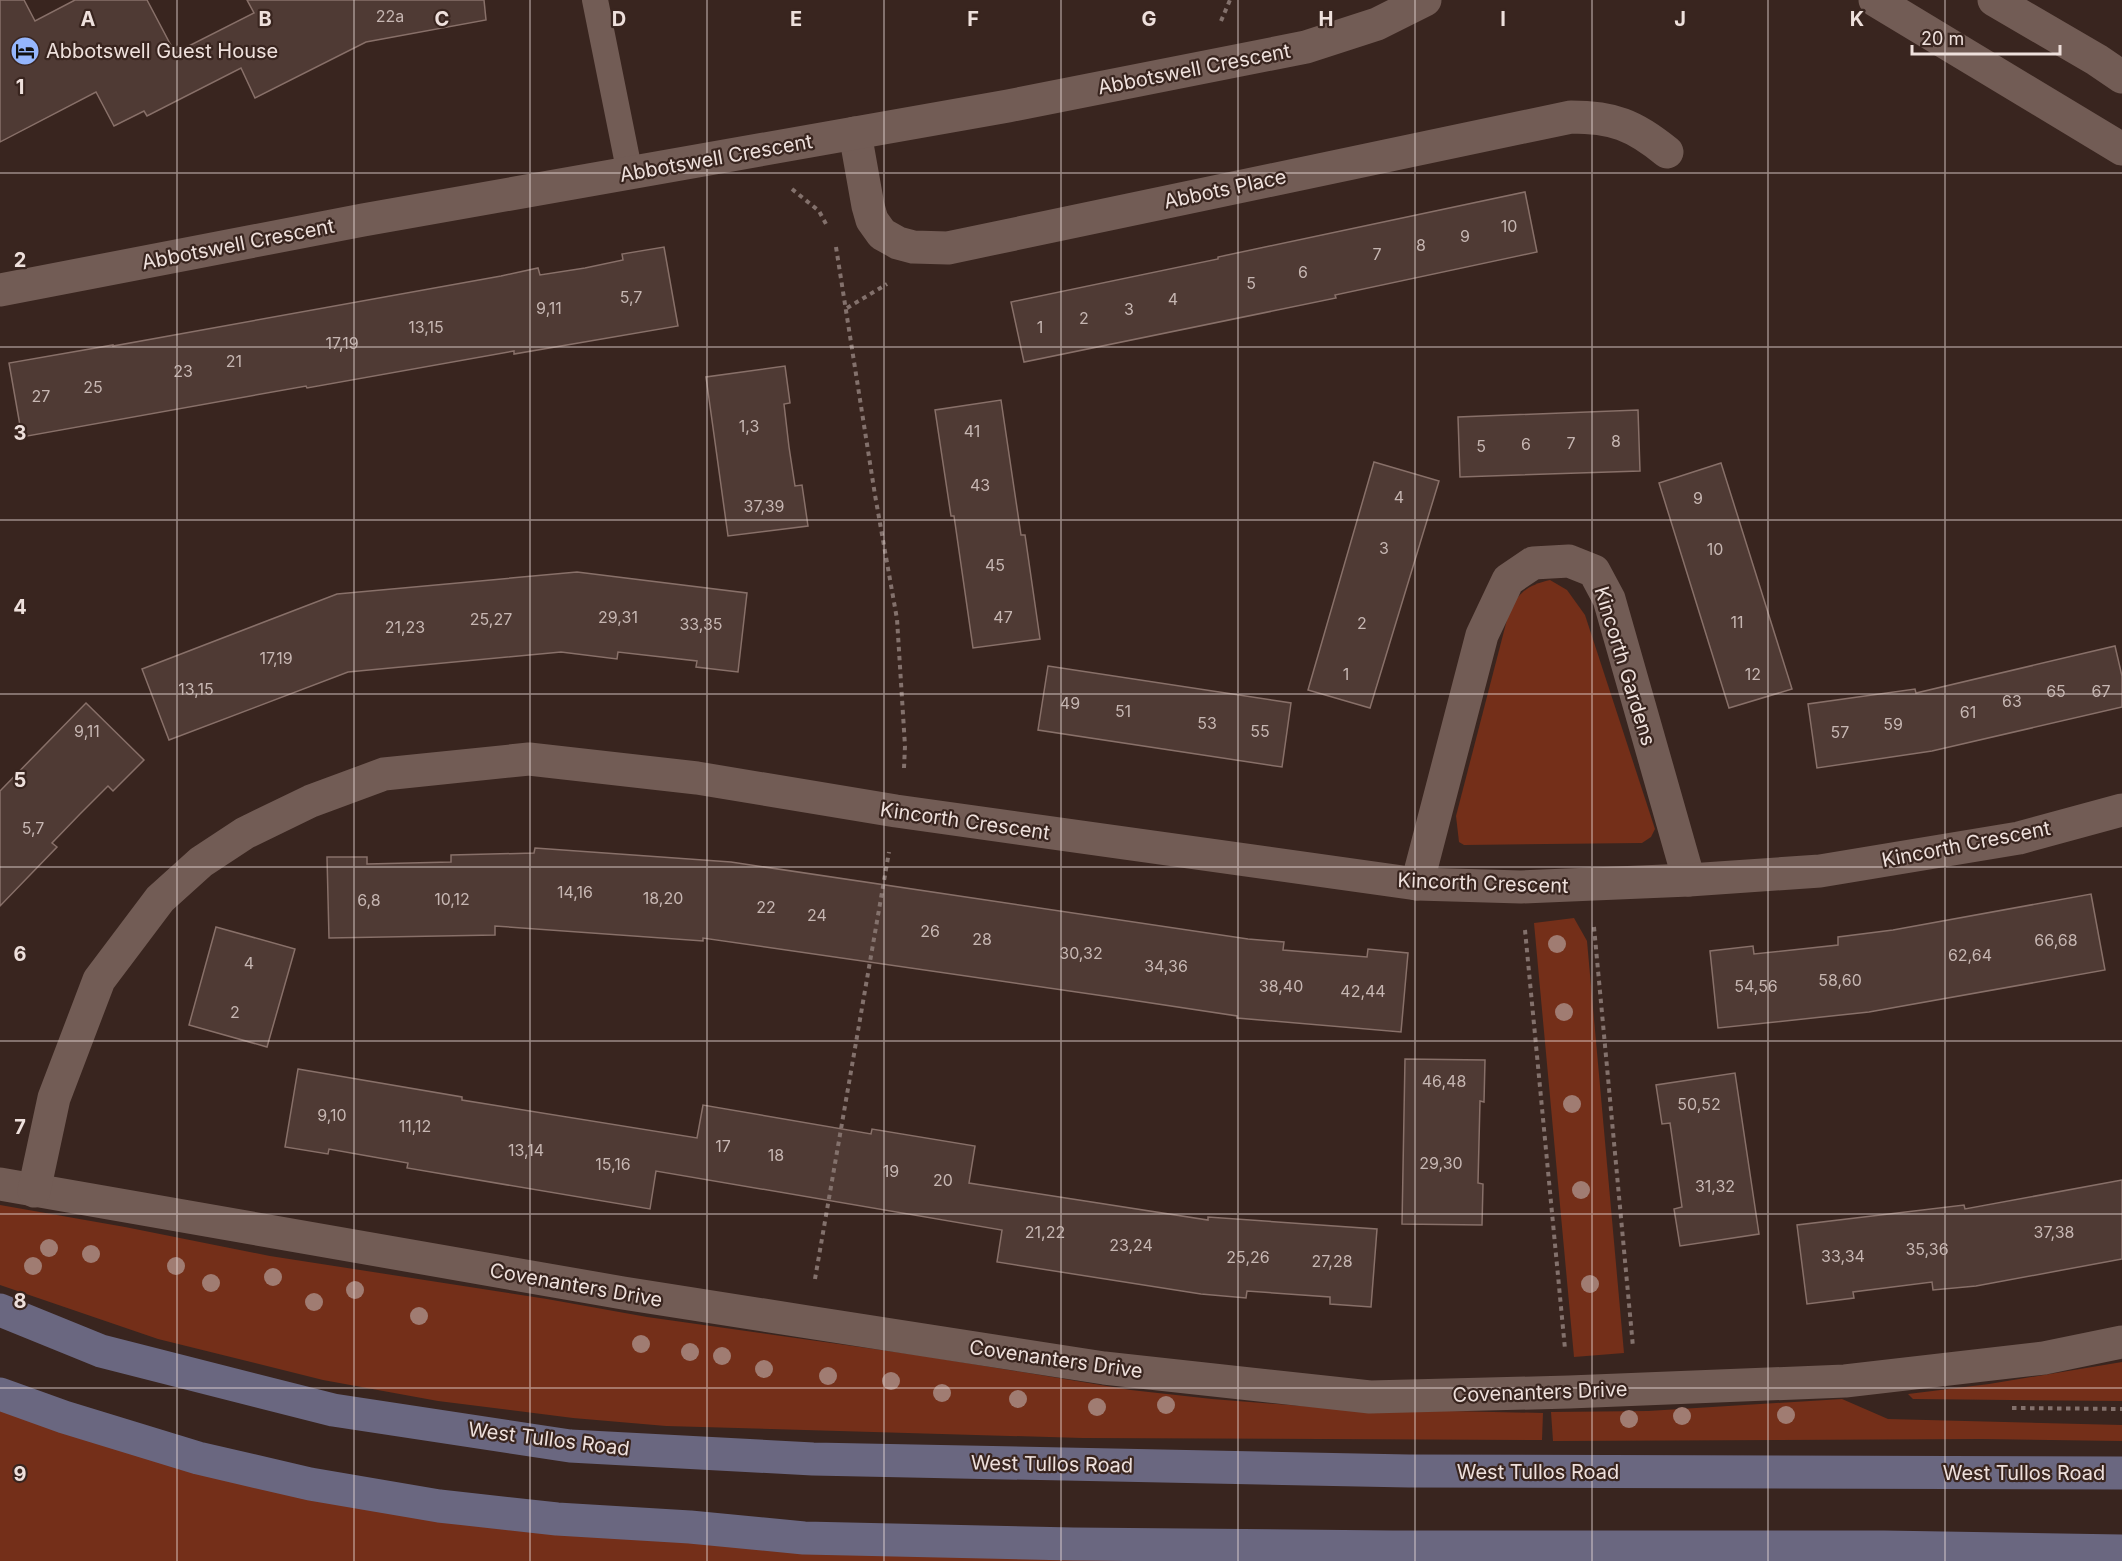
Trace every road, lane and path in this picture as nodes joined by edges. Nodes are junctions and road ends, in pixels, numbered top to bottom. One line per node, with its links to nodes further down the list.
1 (595, 0): 10 (lane)
2 (1425, 0): 6 (street, Abbotswell Crescent)
3 (1875, 0): 8 (street)
4 (1994, 0): 5 (street)
5 (2122, 77)
6 (855, 133): 7 (street, Abbotswell Crescent); 9 (street, Abbots Place)
7 (779, 146): 10 (street, Abbotswell Crescent); 11 (path)
8 (2122, 149)
9 (1667, 152)
10 (630, 174): 13 (street, Abbotswell Crescent)
11 (829, 230)
12 (833, 240): 15 (path)
13 (0, 290)
14 (2122, 810): 16 (street, Kincorth Crescent)
15 (896, 812): 17 (street, Kincorth Crescent); 21 (street, Kincorth Crescent); 23 (path)
16 (1689, 880): 17 (street, Kincorth Gardens); 18 (street, Kincorth Crescent)
17 (1417, 884): 19 (street, Kincorth Crescent)
18 (1590, 885): 19 (street, Kincorth Crescent); 25 (path)
19 (1521, 887): 26 (path)
20 (0, 1184): 21 (street, Covenanters Drive)
21 (34, 1191): 23 (street, Covenanters Drive)
22 (0, 1310): 28 (main road, West Tullos Road)
23 (807, 1322): 26 (street, Covenanters Drive)
24 (2122, 1342): 25 (street, Covenanters Drive)
25 (1637, 1389): 26 (street, Covenanters Drive)
26 (1569, 1392)
27 (0, 1394): 29 (main road)
28 (2122, 1473)
29 (2122, 1551)

